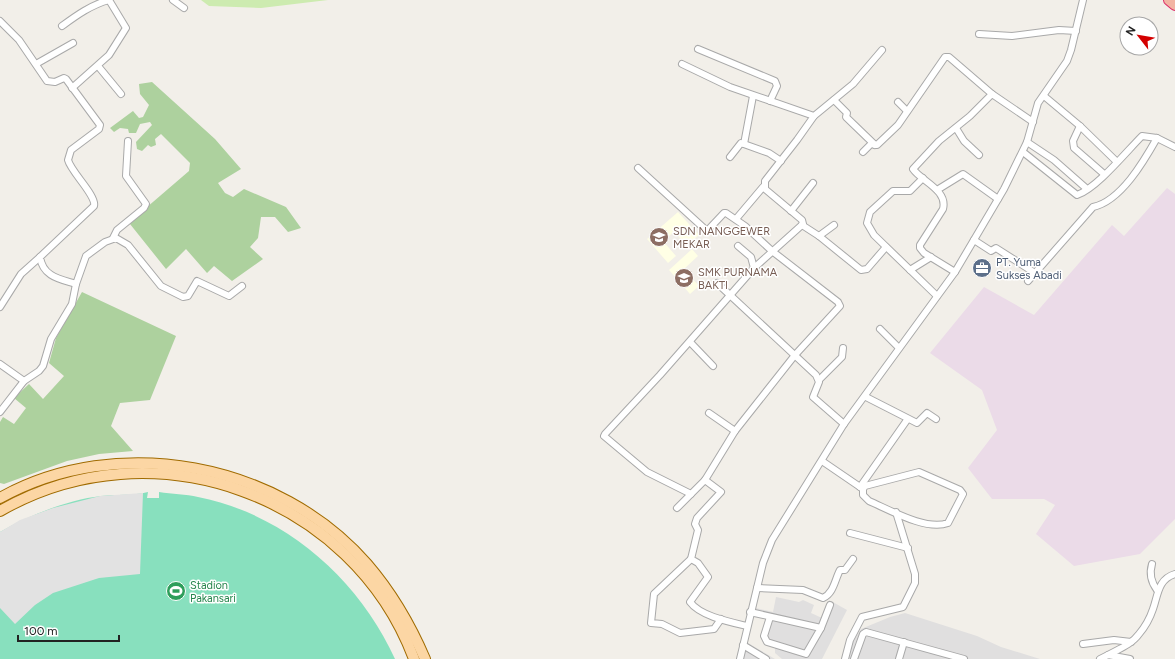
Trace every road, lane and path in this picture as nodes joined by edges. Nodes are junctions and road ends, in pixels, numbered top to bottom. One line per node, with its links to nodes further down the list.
1 (109, 0): 8 (street); 16 (street)
2 (173, 0): 6 (street)
3 (1083, 0): 9 (street)
4 (1169, 0): 5 (highway)
5 (1175, 5)
6 (184, 8)
7 (0, 21): 14 (street)
8 (62, 26)
9 (1076, 32): 10 (street); 21 (street)
10 (979, 34)
11 (73, 43): 14 (street)
12 (698, 49): 23 (street)
13 (882, 50): 22 (street)
14 (36, 64): 17 (street)
15 (682, 64): 20 (street)
16 (98, 66): 17 (street); 18 (street)
17 (72, 88): 60 (street)
18 (121, 94)
19 (992, 94): 25 (street); 27 (street); 29 (street)
20 (753, 96): 23 (street); 33 (street)
21 (1044, 96): 27 (street); 28 (street)
22 (834, 100): 26 (street); 34 (street)
23 (770, 102): 26 (street)
24 (898, 102): 25 (street)
25 (907, 111): 34 (street)
26 (814, 116): 40 (street)
27 (1033, 122): 32 (street)
28 (1080, 126): 41 (street); 43 (street)
29 (956, 128): 38 (street); 44 (street)
30 (1157, 138): 35 (street); 41 (street); 65 (street)
31 (128, 141): 55 (street)
32 (1027, 142): 37 (street); 47 (street)
33 (744, 144): 39 (street); 40 (street)
34 (876, 146): 36 (street)
35 (1175, 147)
36 (863, 152)
37 (1023, 152): 47 (street); 49 (street)
38 (979, 155)
39 (730, 158)
40 (781, 161): 46 (street)
41 (1116, 162): 43 (street)
42 (638, 168): 51 (street)
43 (1104, 174): 47 (street)
44 (923, 178): 48 (street); 58 (street)
45 (813, 183): 50 (street)
46 (763, 187): 50 (street); 51 (street)
47 (1087, 189)
48 (937, 190): 49 (street); 61 (street)
49 (998, 199): 56 (street)
50 (791, 211): 52 (street)
51 (736, 219): 59 (street)
52 (802, 225): 54 (street); 59 (street)
53 (834, 225): 54 (street)
54 (819, 236): 58 (street)
55 (113, 238): 68 (street); 69 (street)
56 (974, 240): 64 (street); 65 (street)
57 (738, 246): 62 (street)
58 (886, 247): 63 (street)
59 (772, 251): 62 (street); 77 (street)
60 (40, 257): 68 (street); 72 (street)
61 (931, 257): 63 (street); 64 (street)
62 (754, 268): 70 (street)
63 (910, 270): 71 (street)
64 (955, 272): 71 (street)
65 (1035, 273): 66 (street)
66 (1028, 281)
67 (718, 282): 70 (street)
68 (76, 286): 81 (street)
69 (242, 286)
70 (730, 295): 74 (street); 77 (street)
71 (937, 296): 76 (street)
72 (0, 307)
73 (880, 329): 76 (street)
74 (690, 342): 79 (street); 92 (street)
75 (843, 348): 80 (street)
76 (900, 348): 82 (street)
77 (796, 355): 80 (street); 88 (street)
78 (0, 364): 81 (street)
79 (713, 366)
80 (819, 380): 87 (street)
81 (24, 381): 83 (street)
82 (866, 397): 86 (street); 87 (street)
83 (0, 412)
84 (709, 413): 88 (street)
85 (936, 419): 86 (street)
86 (907, 420): 91 (street)
87 (844, 424): 89 (street)
88 (735, 431): 90 (street)
89 (822, 460): 91 (street); 104 (street)
90 (705, 480): 92 (street); 100 (street)
91 (862, 488): 97 (street); 97 (street)
92 (691, 494): 95 (street)
93 (3, 497): 94 (main road); 119 (main road)
94 (9, 506): 96 (main road); 118 (main road)
95 (677, 508)
96 (0, 511)
97 (896, 512): 99 (street)
98 (850, 533): 99 (street)
99 (908, 548): 122 (street)
100 (691, 559): 109 (street); 109 (street)
101 (852, 559): 104 (street)
102 (1152, 564): 105 (street)
103 (1175, 574): 105 (street)
104 (757, 588): 107 (street)
105 (1157, 590): 113 (street)
106 (830, 605): 111 (street)
107 (750, 612): 108 (street); 110 (street)
108 (770, 617): 111 (street); 111 (street)
109 (721, 619): 110 (street)
110 (747, 626): 115 (street)
111 (821, 628)
112 (904, 642): 117 (street); 123 (street); 124 (street)
113 (1131, 642): 114 (street); 116 (street)
114 (1083, 644)
115 (743, 645): 120 (street); 121 (street)
116 (1108, 655): 126 (street); 127 (street)
117 (943, 656): 125 (street)
118 (414, 659)
119 (425, 659)
120 (740, 659)
121 (766, 659)
122 (845, 659)
123 (854, 659)
124 (899, 659)
125 (964, 659)
126 (1100, 659)
127 (1130, 659)

